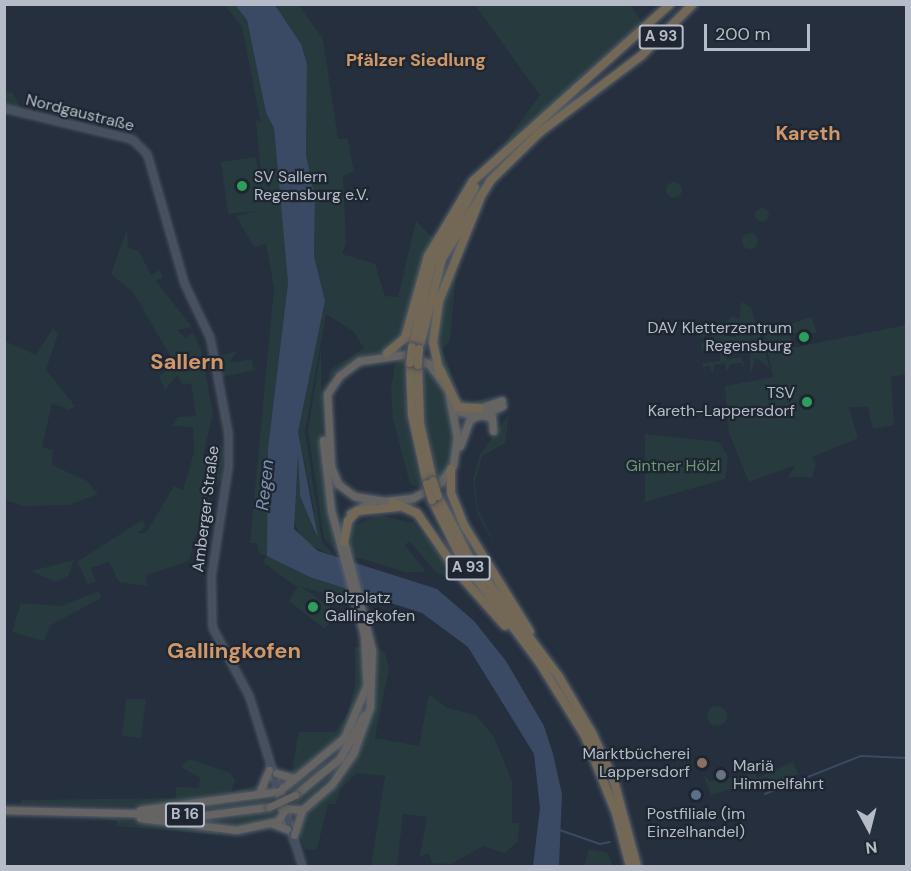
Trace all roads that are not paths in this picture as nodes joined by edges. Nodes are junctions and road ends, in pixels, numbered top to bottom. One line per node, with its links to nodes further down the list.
1 (670, 4): 5 (highway, A 93)
2 (693, 4): 5 (highway, A 93)
3 (4, 108): 4 (main road, Nordgaustraße)
4 (146, 150): 26 (main road, Amberger Straße)
5 (449, 237): 6 (highway); 6 (highway, A 93); 8 (highway)
6 (437, 253): 7 (highway); 17 (highway, A 93, bridge)
7 (387, 353): 9 (highway, B 16); 12 (highway, B 16)
8 (436, 363): 9 (highway); 10 (highway)
9 (440, 375): 11 (highway, B 16)
10 (480, 408): 11 (highway); 13 (highway)
11 (454, 410): 15 (highway, B 16)
12 (325, 414): 18 (highway, B 16); 22 (highway, B 16)
13 (474, 417): 14 (highway); 15 (highway, B 16)
14 (494, 431)
15 (457, 451): 16 (highway, B 16)
16 (451, 470): 19 (highway, B 16); 24 (highway)
17 (435, 498): 23 (highway, A 93); 24 (highway, A 93)
18 (374, 501): 19 (highway, B 16); 21 (highway)
19 (392, 502): 20 (highway)
20 (417, 513): 21 (highway); 23 (highway)
21 (344, 542): 22 (highway, B 16)
22 (345, 553): 25 (highway, B 16)
23 (531, 652): 37 (highway, A 93)
24 (543, 657): 38 (highway, A 93)
25 (370, 679): 27 (highway, B 16); 31 (highway, B 16); 33 (highway, B 16, bridge)
26 (273, 772): 27 (highway); 28 (main road, Amberger Straße); 29 (highway)
27 (295, 777): 28 (highway, B 16)
28 (278, 790): 29 (highway); 32 (main road, Amberger Straße)
29 (260, 791): 33 (highway)
30 (6, 810): 33 (highway, B 16)
31 (302, 810): 32 (highway, B 16); 35 (highway)
32 (285, 811): 34 (highway, B 16); 35 (main road, Amberger Straße)
33 (102, 813): 34 (highway, B 16)
34 (268, 825): 35 (highway)
35 (290, 832): 36 (main road, Amberger Straße)
36 (302, 867)
37 (630, 867)
38 (637, 867)

